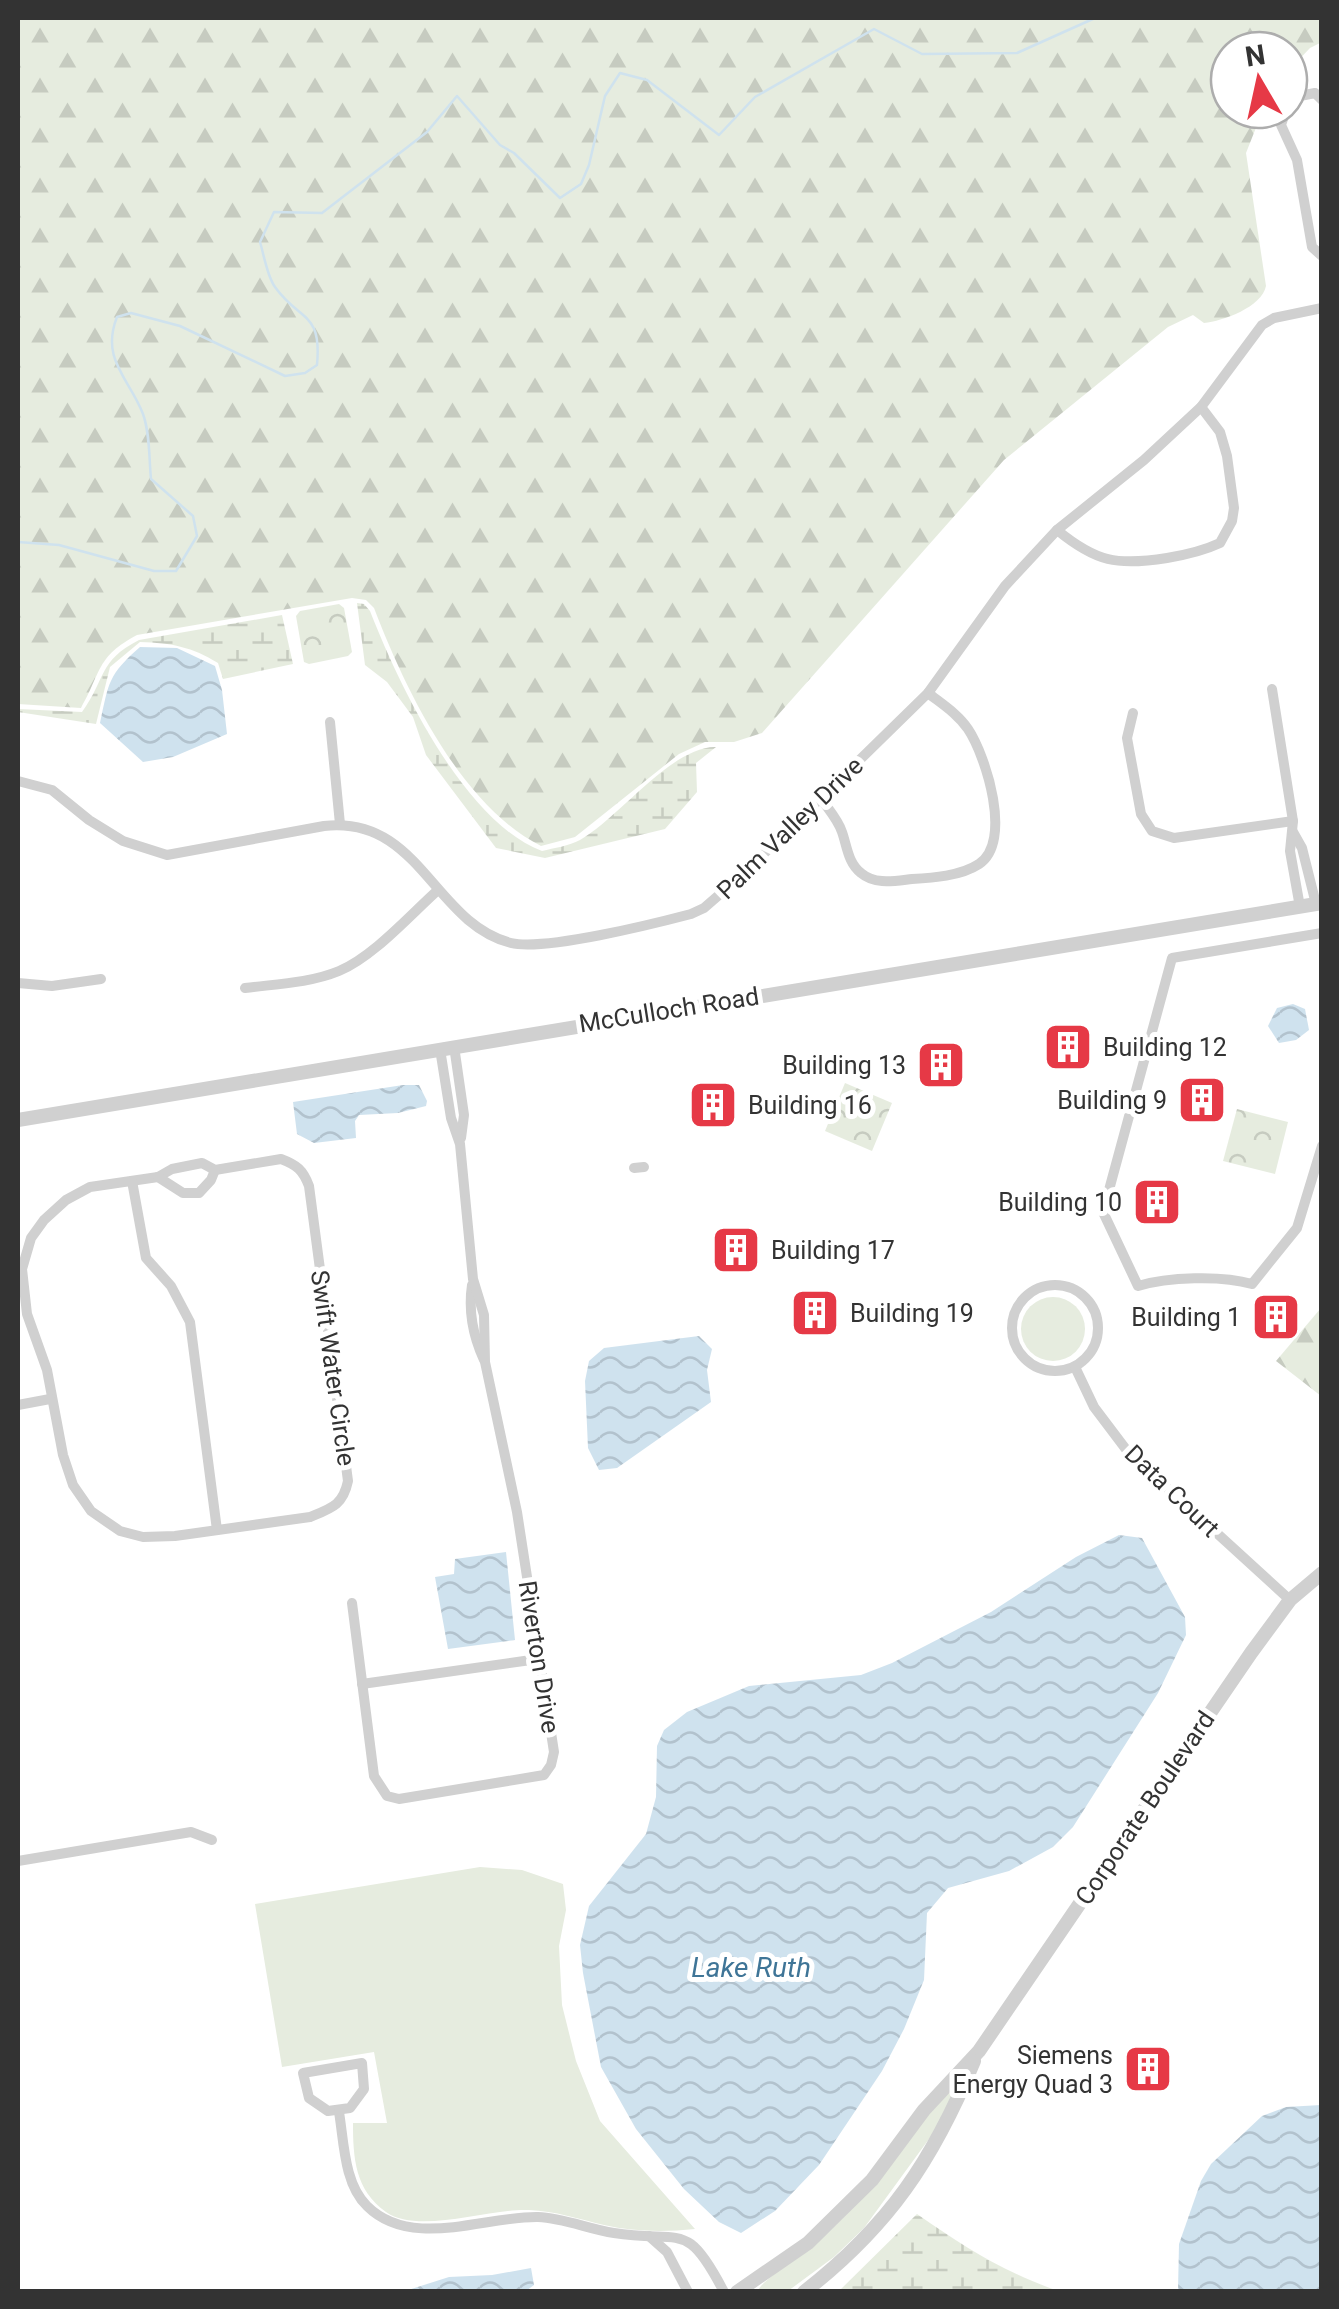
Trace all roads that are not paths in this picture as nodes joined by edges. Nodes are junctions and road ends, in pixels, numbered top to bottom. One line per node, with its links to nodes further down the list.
1 (1283, 130): 2 (street)
2 (1322, 256)
3 (1322, 308): 4 (street, Palm Valley Drive)
4 (1201, 407): 5 (street, Palm Valley Drive); 5 (street)
5 (1057, 530): 7 (street, Palm Valley Drive)
6 (1272, 689): 13 (street)
7 (928, 693): 11 (street, Palm Valley Drive); 11 (street)
8 (1133, 712): 13 (street)
9 (330, 722): 12 (street)
10 (18, 781): 12 (street, Palm Valley Drive)
11 (822, 800): 16 (street, Palm Valley Drive)
12 (340, 824): 16 (street, Palm Valley Drive)
13 (1293, 826): 14 (street); 15 (street)
14 (1306, 866): 15 (street); 17 (street)
15 (1293, 868): 18 (street)
16 (438, 890): 22 (street)
17 (1319, 904): 18 (street, McCulloch Road)
18 (1300, 907): 23 (street, McCulloch Road)
19 (1322, 933): 25 (street)
20 (101, 979): 21 (street)
21 (18, 982)
22 (245, 988)
23 (447, 1048): 24 (street, McCulloch Road); 36 (street, Riverton Drive)
24 (18, 1120)
25 (1322, 1146)
26 (215, 1170): 27 (street, Swift Water Circle); 27 (street, Swift Water Circle); 32 (street, Swift Water Circle)
27 (158, 1177): 28 (street, Swift Water Circle)
28 (132, 1181): 30 (street, Swift Water Circle); 32 (street)
29 (1075, 1367): 29 (street); 34 (street, Data Court)
30 (50, 1399): 31 (street); 32 (street, Swift Water Circle)
31 (18, 1404)
32 (217, 1530)
33 (1322, 1572): 34 (street, Corporate Boulevard)
34 (1290, 1600): 40 (street, Corporate Boulevard)
35 (352, 1603): 37 (street, Riverton Drive)
36 (538, 1660): 37 (street); 37 (street, Riverton Drive)
37 (362, 1684)
38 (212, 1840): 39 (street)
39 (18, 1861)
40 (978, 2052): 45 (street, Corporate Boulevard); 46 (street, Corporate Boulevard)
41 (340, 2112): 41 (street); 42 (street)
42 (648, 2236): 43 (street); 44 (street)
43 (688, 2292)
44 (724, 2292)
45 (736, 2292)
46 (804, 2292)

